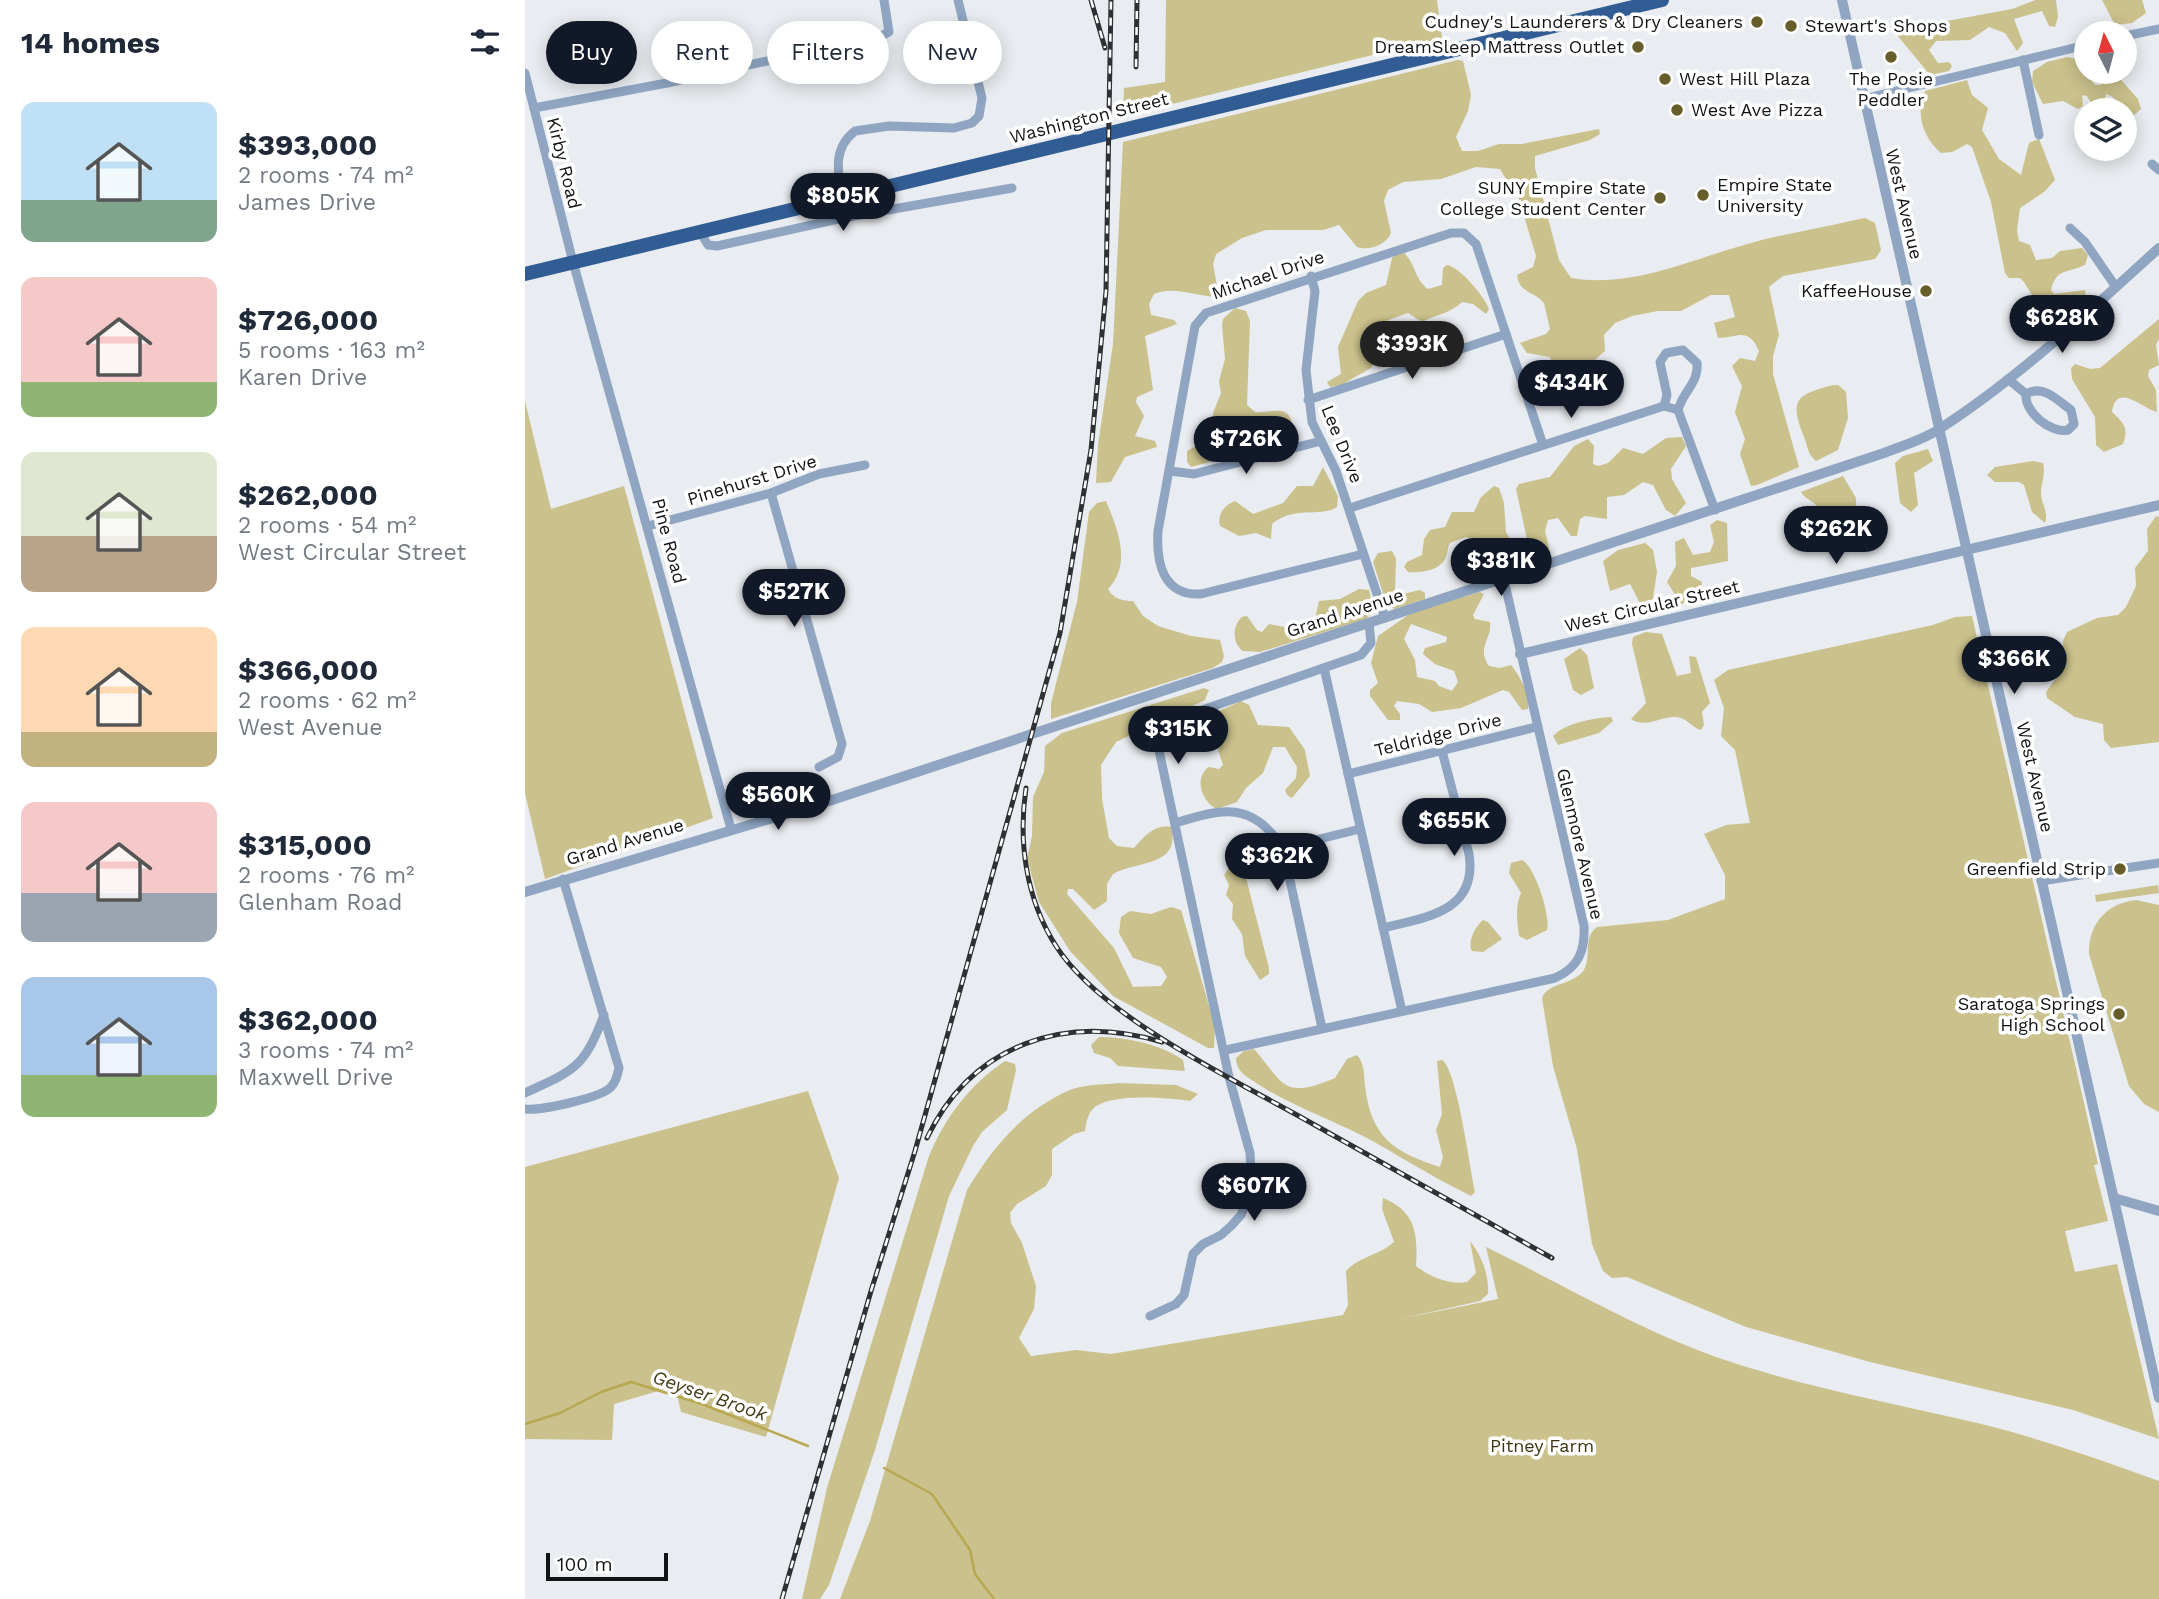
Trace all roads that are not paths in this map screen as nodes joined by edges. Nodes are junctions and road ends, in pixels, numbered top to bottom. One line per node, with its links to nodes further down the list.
1 (884, 0): 11 (street)
2 (958, 0): 14 (street)
3 (1662, 0): 14 (highway, Washington Street)
4 (1842, 0): 10 (street, West Avenue)
5 (2159, 29): 6 (street)
6 (2137, 34)
7 (2074, 49): 8 (street)
8 (2023, 60): 10 (street); 12 (street)
9 (525, 73): 11 (street, Kirby Road)
10 (1863, 99): 28 (street, West Avenue)
11 (534, 108): 18 (street, Kirby Road)
12 (2039, 135)
13 (1012, 188): 16 (street)
14 (842, 198): 16 (highway, Washington Street)
15 (2070, 228): 21 (street)
16 (700, 232): 18 (highway, Washington Street)
17 (2159, 248): 21 (street, Grand Avenue)
18 (573, 262): 19 (highway, Washington Street); 37 (street, Pine Road)
19 (525, 274)
20 (1311, 276): 22 (street, Michael Drive); 25 (street, Lee Drive); 32 (street, Michael Drive)
21 (2116, 287): 23 (street, Grand Avenue)
22 (1506, 334): 25 (street); 30 (street, Michael Drive)
23 (2008, 379): 24 (street); 28 (street, Grand Avenue)
24 (2026, 394): 24 (street)
25 (1308, 400): 29 (street, Lee Drive)
26 (1664, 406): 27 (street); 27 (street); 30 (street)
27 (1678, 410): 36 (street)
28 (1938, 430): 36 (street, Grand Avenue); 38 (street, West Avenue)
29 (1321, 441): 32 (street); 35 (street, Lee Drive)
30 (1543, 445): 35 (street)
31 (865, 465): 33 (street, Pinehurst Drive)
32 (1170, 471): 39 (street, Michael Drive)
33 (771, 493): 37 (street, Pinehurst Drive); 47 (street)
34 (2159, 505): 38 (street, West Circular Street)
35 (1350, 508): 39 (street, Lee Drive)
36 (1715, 510): 40 (street, Grand Avenue)
37 (649, 526): 50 (street, Pine Road)
38 (1965, 552): 43 (street, West Circular Street); 55 (street, West Avenue)
39 (1363, 554): 41 (street, Lee Drive)
40 (1504, 580): 41 (street, Grand Avenue); 43 (street, Glenmore Avenue)
41 (1385, 618): 42 (street, Grand Avenue)
42 (1369, 623): 44 (street); 50 (street, Grand Avenue)
43 (1520, 654): 45 (street, Glenmore Avenue)
44 (1324, 668): 48 (street); 49 (street)
45 (1537, 727): 46 (street, Teldridge Drive); 58 (street, Glenmore Avenue)
46 (1442, 751): 48 (street, Teldridge Drive); 57 (street)
47 (819, 766)
48 (1348, 774): 51 (street)
49 (1175, 823): 52 (street); 61 (street)
50 (731, 829): 54 (street, Grand Avenue)
51 (1360, 829): 52 (street); 57 (street)
52 (1283, 848): 60 (street)
53 (2159, 863): 55 (street)
54 (563, 879): 56 (street, Grand Avenue); 59 (street)
55 (2041, 881): 64 (street, West Avenue)
56 (525, 892)
57 (1383, 928): 58 (street)
58 (1402, 1011): 60 (street, Glenmore Avenue)
59 (604, 1015): 62 (street); 63 (street)
60 (1322, 1028): 61 (street, Glenmore Avenue)
61 (1226, 1050): 66 (street)
62 (525, 1093)
63 (525, 1109)
64 (2114, 1198): 65 (street); 67 (street, West Avenue)
65 (2159, 1211)
66 (1150, 1316)
67 (2159, 1398)

